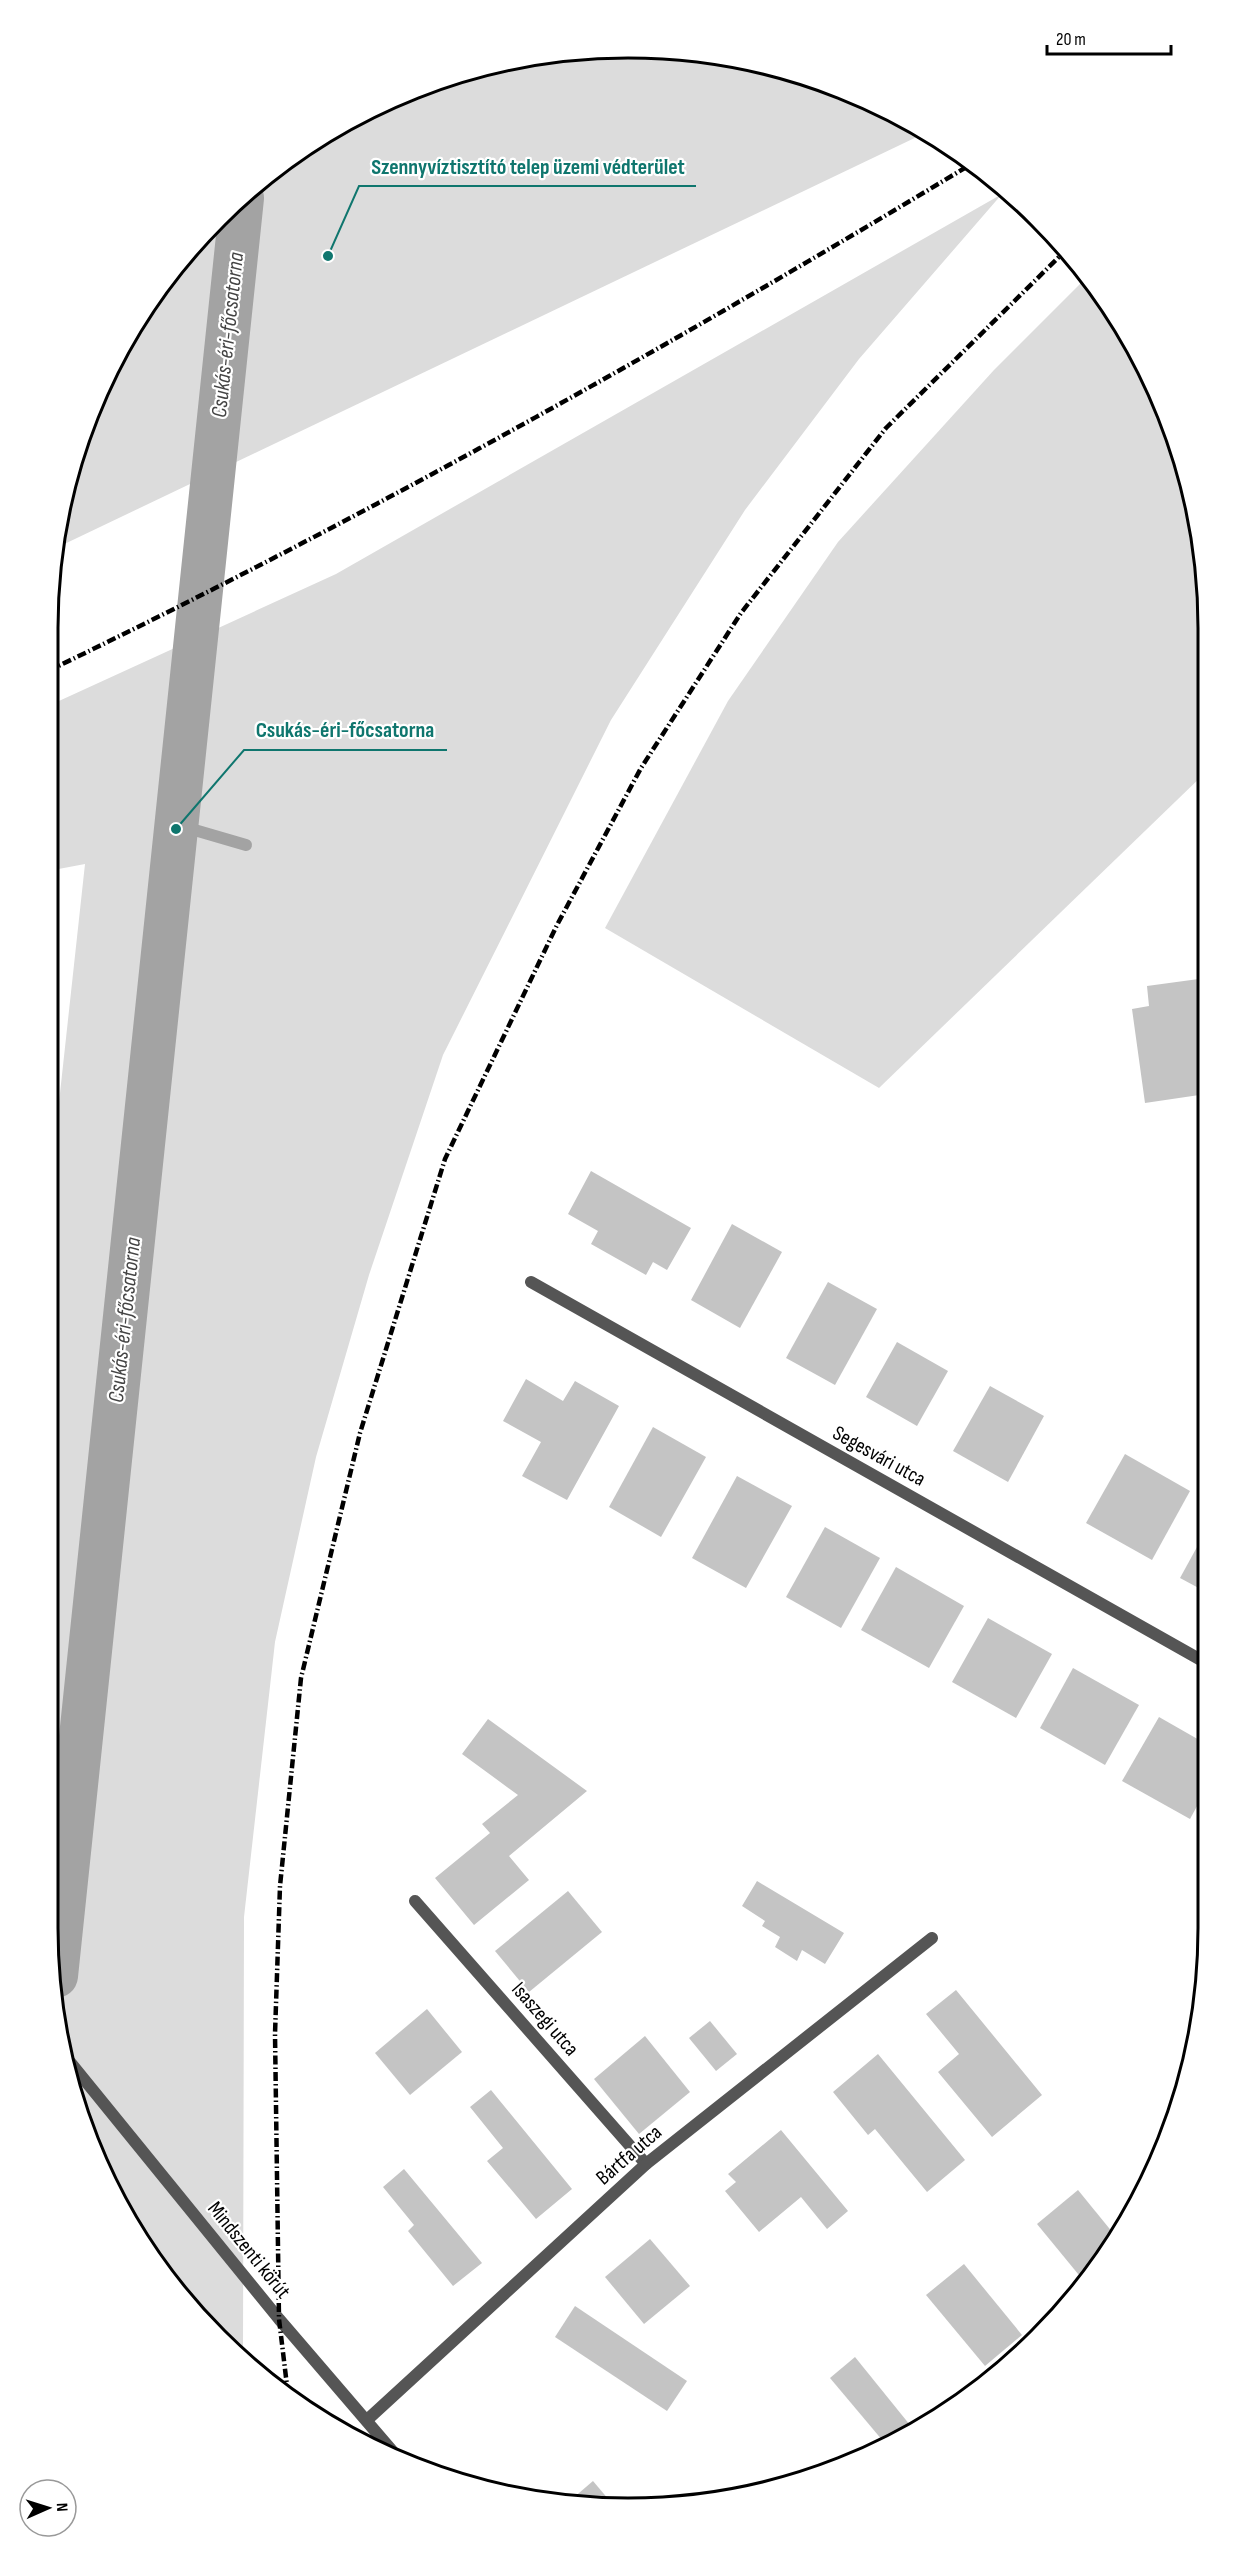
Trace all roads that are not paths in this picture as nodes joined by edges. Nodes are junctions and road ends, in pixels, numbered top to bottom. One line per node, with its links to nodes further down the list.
1 (531, 1282): 2 (street, Segesvári utca)
2 (1198, 1658)
3 (415, 1901): 6 (street, Isaszegi utca)
4 (932, 1938): 6 (street, Bártfa utca)
5 (77, 2070): 7 (street, Mindszenti körút)
6 (646, 2164): 7 (street, Bártfa utca)
7 (367, 2420): 8 (street, Mindszenti körút)
8 (386, 2444)

